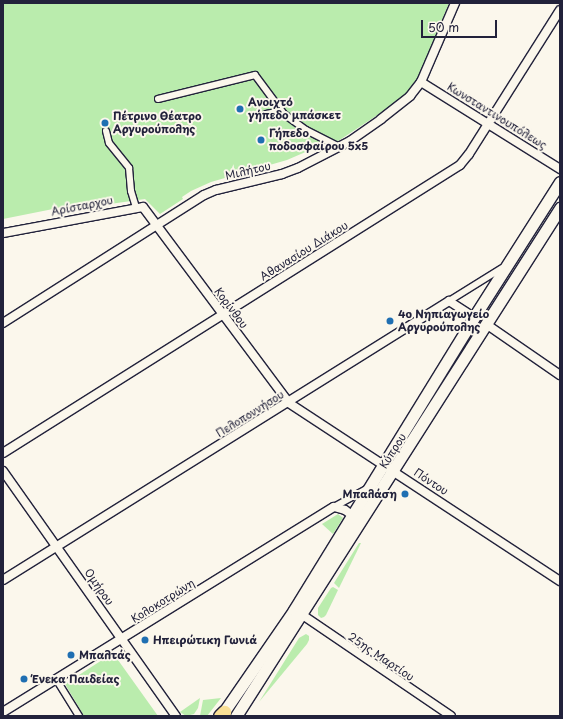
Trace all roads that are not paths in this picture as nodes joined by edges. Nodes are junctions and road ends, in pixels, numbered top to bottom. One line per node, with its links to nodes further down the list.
1 (455, 3): 3 (street, Μιλήτου)
2 (560, 10): 7 (street, Αθανασίου Διάκου)
3 (421, 82): 7 (street, Κωνσταντινουπόλεως); 9 (street, Μιλήτου)
4 (158, 99): 5 (street)
5 (281, 111): 6 (street); 9 (street)
6 (266, 114)
7 (488, 123): 10 (street, Κωνσταντινουπόλεως); 18 (street, Αθανασίου Διάκου)
8 (106, 131): 12 (street)
9 (339, 147): 14 (street, Μιλήτου)
10 (560, 169)
11 (560, 182): 16 (main road, Κύπρου)
12 (136, 207): 14 (street); 15 (street, Αρίσταρχου)
13 (560, 208): 21 (main road, Κύπρου)
14 (157, 225): 18 (street, Κορίνθου); 20 (street, Μιλήτου)
15 (3, 233)
16 (508, 265): 17 (street, Πελοποννήσου); 19 (main road, Κύπρου)
17 (449, 301): 19 (street); 23 (street, Πελοποννήσου)
18 (223, 315): 23 (street, Κορίνθου); 24 (street, Αθανασίου Διάκου)
19 (474, 317): 25 (main road, Κύπρου)
20 (3, 323)
21 (486, 324): 22 (street); 25 (main road, Κύπρου)
22 (560, 375)
23 (289, 403): 25 (street, Πόντου); 30 (street, Πελοποννήσου)
24 (3, 453)
25 (388, 468): 27 (main road, Κύπρου); 32 (street, Πόντου); 33 (main road, Κύπρου)
26 (3, 471): 30 (street, Ομήρου)
27 (371, 486): 28 (street, Κολοκοτρώνη); 29 (main road, Κύπρου)
28 (334, 507): 29 (street); 34 (street, Κολοκοτρώνη)
29 (352, 515): 37 (main road, Κύπρου)
30 (57, 547): 31 (street, Πελοποννήσου); 34 (street, Ομήρου)
31 (3, 580)
32 (560, 580)
33 (301, 614): 40 (main road, Κύπρου); 41 (street, 25ης Μαρτίου)
34 (122, 639): 35 (street, Κολοκοτρώνη); 39 (street, Ομήρου)
35 (56, 679): 36 (street, Κολοκοτρώνη); 38 (street)
36 (3, 712)
37 (221, 715)
38 (79, 716)
39 (176, 716)
40 (236, 716)
41 (450, 716)

